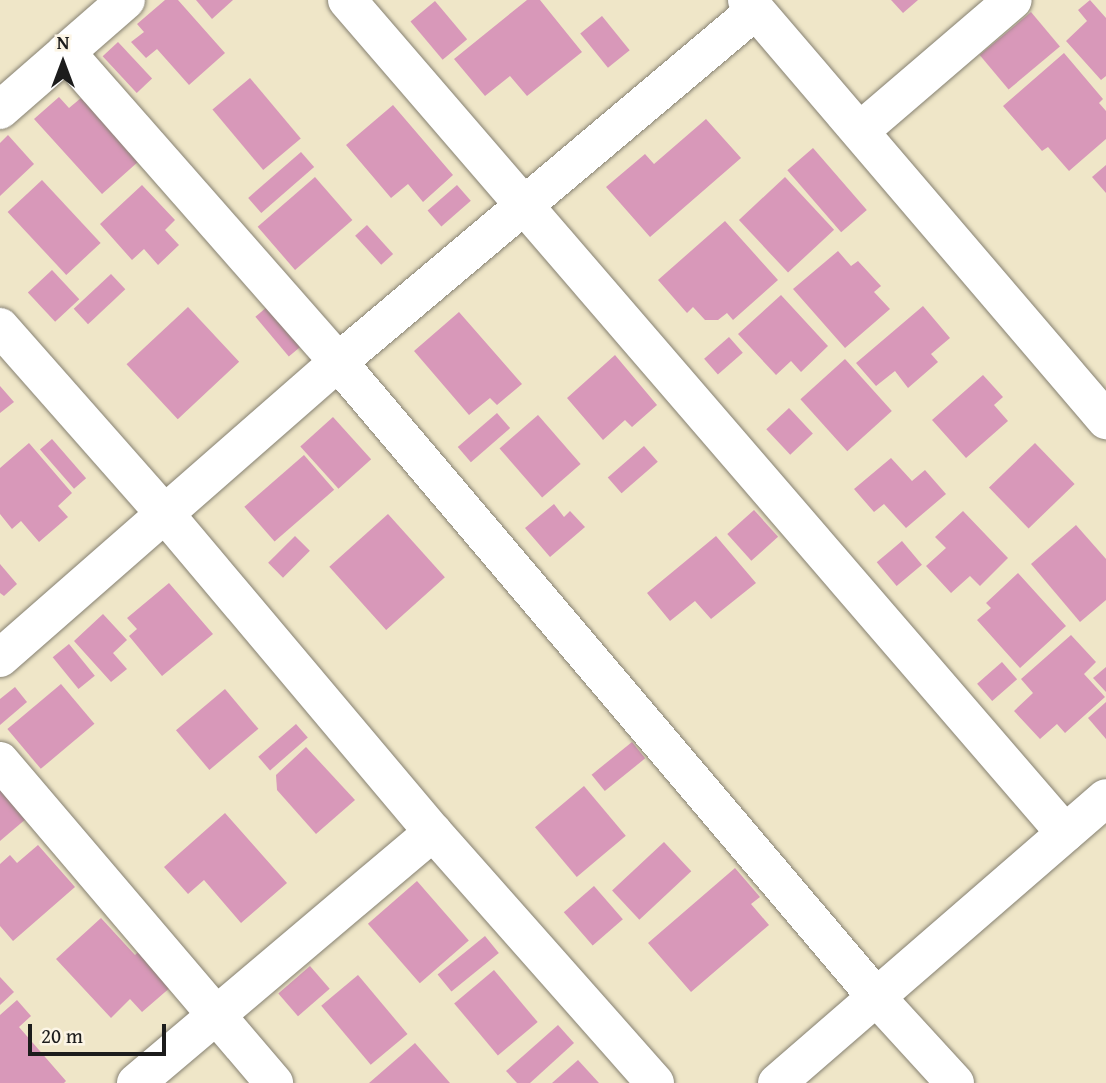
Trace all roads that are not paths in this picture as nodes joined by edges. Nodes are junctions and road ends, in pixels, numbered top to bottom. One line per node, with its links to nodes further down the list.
1 (126, 0): 5 (street)
2 (348, 0): 8 (street)
3 (1013, 0): 7 (street)
4 (752, 5): 7 (street); 8 (street)
5 (66, 52): 6 (street); 10 (street)
6 (0, 110)
7 (860, 131): 11 (street)
8 (523, 204): 10 (street); 17 (street)
9 (0, 327): 12 (street)
10 (338, 362): 12 (street); 18 (street)
11 (1106, 420)
12 (165, 514): 13 (street); 16 (street)
13 (0, 658)
14 (0, 761): 19 (street)
15 (1106, 798): 17 (street)
16 (433, 832): 19 (street); 22 (street)
17 (1065, 833): 18 (street)
18 (878, 999): 23 (street); 24 (street)
19 (215, 1016): 20 (street); 21 (street)
20 (136, 1083)
21 (274, 1083)
22 (655, 1083)
23 (777, 1083)
24 (955, 1083)

